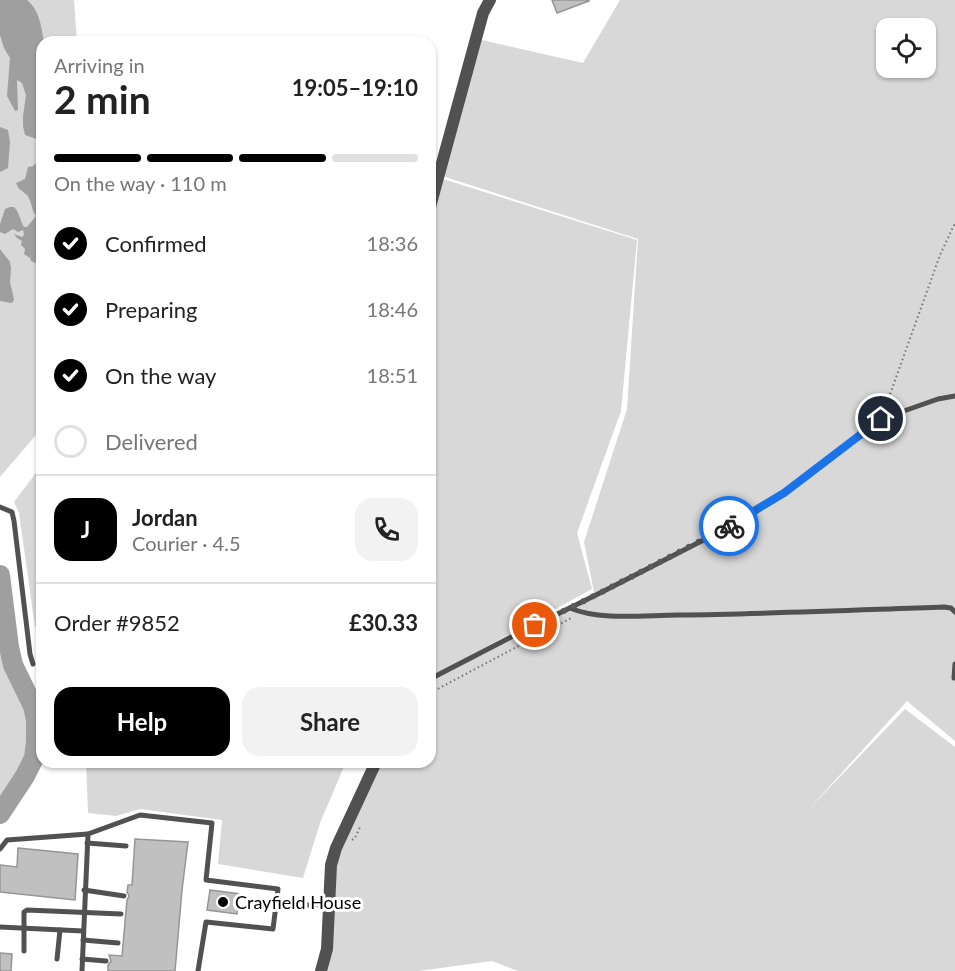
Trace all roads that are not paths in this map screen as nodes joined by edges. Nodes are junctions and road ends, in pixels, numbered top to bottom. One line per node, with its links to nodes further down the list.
1 (490, 0): 2 (street)
2 (436, 185)
3 (955, 396): 5 (lane)
4 (0, 507): 7 (lane)
5 (570, 608): 6 (lane); 9 (lane)
6 (954, 608)
7 (33, 664)
8 (955, 664): 10 (lane)
9 (436, 677)
10 (954, 678)
11 (373, 768): 19 (street)
12 (88, 834): 13 (lane); 15 (lane); 18 (lane)
13 (87, 843): 14 (lane); 16 (lane)
14 (126, 846)
15 (0, 849)
16 (84, 890): 17 (lane); 20 (lane)
17 (124, 896)
18 (276, 904): 19 (lane); 33 (lane)
19 (329, 905): 34 (street)
20 (84, 912): 21 (lane); 23 (lane); 25 (lane)
21 (121, 914)
22 (0, 927): 23 (lane)
23 (23, 928): 24 (lane); 28 (lane)
24 (60, 930): 25 (lane); 29 (lane)
25 (83, 931): 26 (lane)
26 (83, 940): 27 (lane); 30 (lane)
27 (118, 943)
28 (24, 951)
29 (57, 959)
30 (82, 959): 31 (lane); 32 (lane)
31 (106, 961)
32 (82, 971)
33 (198, 971)
34 (321, 971)

